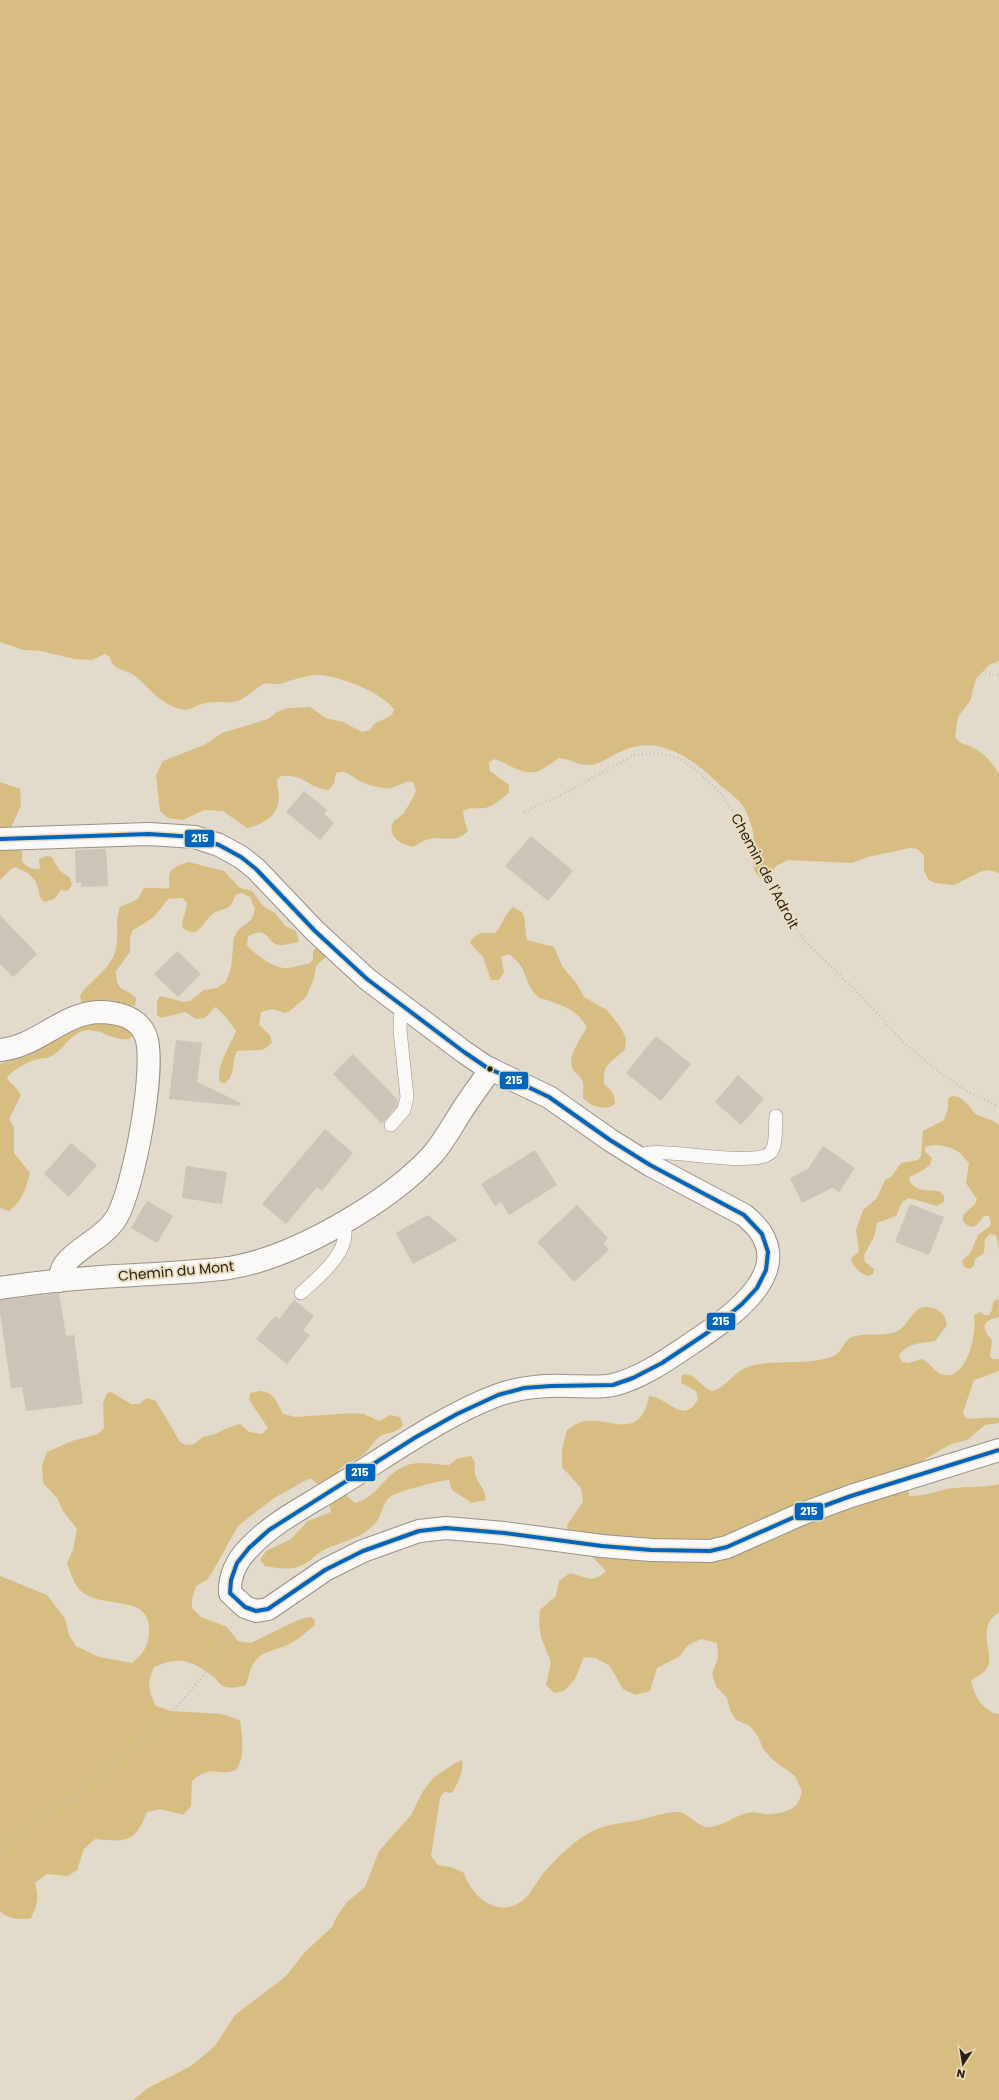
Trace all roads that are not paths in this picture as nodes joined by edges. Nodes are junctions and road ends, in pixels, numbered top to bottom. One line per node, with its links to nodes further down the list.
1 (0, 839): 2 (street)
2 (401, 1006): 4 (street); 6 (lane)
3 (0, 1050): 9 (street)
4 (491, 1069): 7 (street); 8 (street, Chemin du Mont)
5 (776, 1116): 7 (lane)
6 (391, 1126)
7 (637, 1157): 12 (street)
8 (342, 1222): 9 (street, Chemin du Mont); 11 (lane)
9 (59, 1281): 10 (street, Chemin du Mont)
10 (0, 1288)
11 (301, 1293)
12 (999, 1450)

